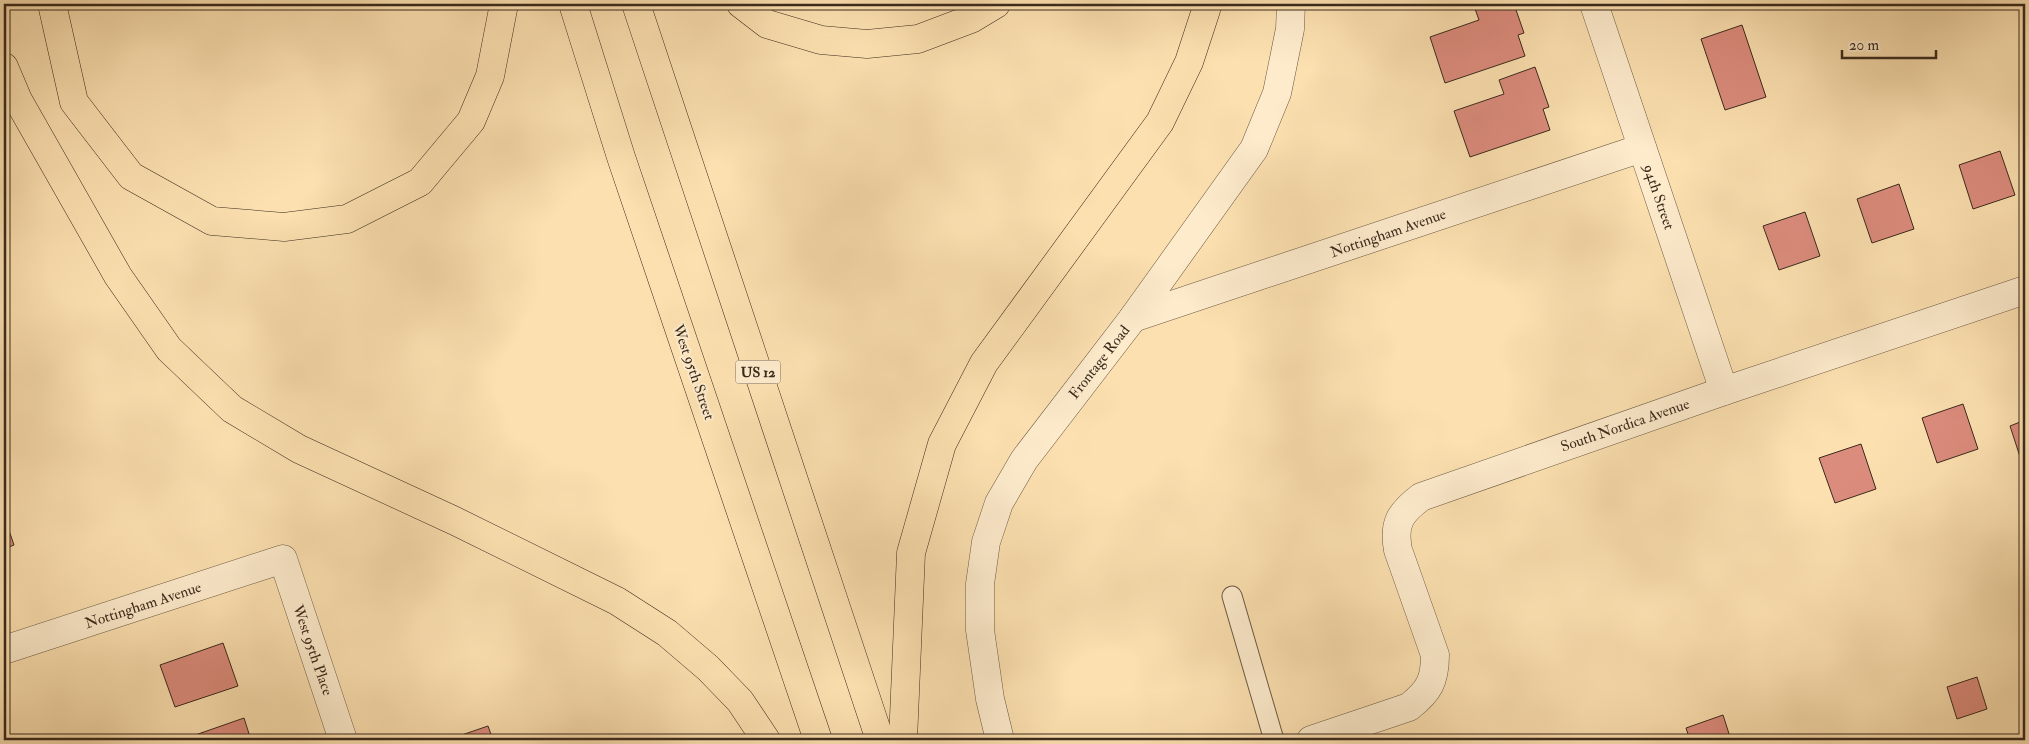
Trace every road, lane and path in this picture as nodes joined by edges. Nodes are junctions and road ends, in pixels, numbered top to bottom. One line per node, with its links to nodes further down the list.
1 (52, 4): 2 (main road)
2 (504, 4)
3 (573, 4): 20 (main road, West 95th Street)
4 (636, 4): 21 (main road, US 12)
5 (742, 4): 6 (main road)
6 (996, 4)
7 (1207, 4): 22 (main road)
8 (1291, 4): 13 (street, Frontage Road)
9 (1594, 4): 11 (street, 94th Street)
10 (4, 67): 19 (main road)
11 (1642, 148): 13 (street, Nottingham Avenue); 14 (street, 94th Street)
12 (2025, 290): 14 (street, South Nordica Avenue)
13 (1133, 318): 23 (street, Frontage Road)
14 (1724, 391): 25 (street, South Nordica Avenue)
15 (283, 560): 17 (street, Nottingham Avenue); 18 (street, West 95th Place)
16 (1232, 596): 24 (lane)
17 (4, 650)
18 (343, 740)
19 (766, 740)
20 (818, 740)
21 (880, 740)
22 (903, 740)
23 (1000, 740)
24 (1274, 740)
25 (1311, 740)

